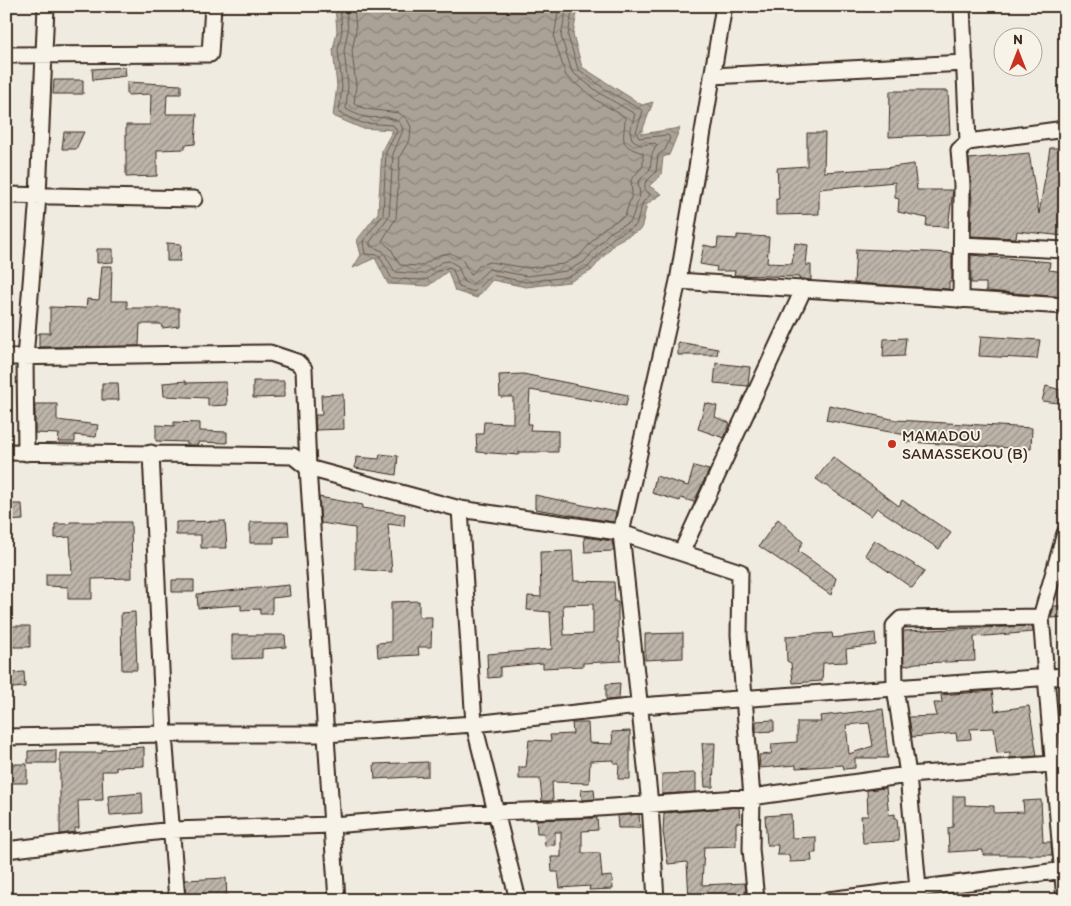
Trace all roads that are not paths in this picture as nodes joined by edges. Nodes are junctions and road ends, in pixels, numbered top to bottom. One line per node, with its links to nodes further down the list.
1 (46, 6): 6 (street)
2 (213, 6): 6 (street)
3 (724, 6): 8 (street)
4 (962, 6): 7 (street)
5 (6, 55): 6 (street)
6 (44, 57): 12 (street)
7 (965, 63): 8 (street); 10 (street)
8 (712, 76): 16 (street)
9 (1065, 129): 10 (street)
10 (968, 142): 14 (street)
11 (6, 195): 12 (street)
12 (38, 196): 13 (street); 21 (street)
13 (194, 199)
14 (962, 246): 15 (street); 18 (street)
15 (1065, 250)
16 (678, 281): 17 (street); 27 (street)
17 (804, 288): 18 (street); 29 (street)
18 (961, 300): 19 (street)
19 (1065, 306)
20 (6, 357): 21 (street)
21 (24, 358): 23 (street); 25 (street)
22 (6, 452): 23 (street)
23 (26, 453): 24 (street)
24 (151, 453): 25 (street); 38 (street)
25 (308, 468): 26 (street); 39 (street)
26 (460, 509): 27 (street); 37 (street)
27 (621, 533): 29 (street); 36 (street)
28 (1065, 533): 30 (street)
29 (682, 551): 35 (street)
30 (1062, 552): 31 (street)
31 (1042, 617): 33 (street); 34 (street)
32 (1065, 676): 33 (street)
33 (1046, 677): 34 (street); 41 (street)
34 (895, 687): 35 (street); 42 (street)
35 (745, 698): 36 (street); 43 (street)
36 (639, 706): 37 (street); 44 (street)
37 (474, 724): 39 (street); 45 (street)
38 (164, 734): 39 (street); 40 (street); 47 (street)
39 (325, 734): 46 (street)
40 (6, 737)
41 (1059, 763): 42 (street); 49 (street)
42 (908, 775): 43 (street); 50 (street)
43 (752, 797): 44 (street); 55 (street)
44 (650, 804): 45 (street); 54 (street)
45 (495, 812): 46 (street); 53 (street)
46 (332, 826): 47 (street); 52 (street)
47 (172, 830): 48 (street); 51 (street)
48 (6, 850)
49 (1064, 870): 50 (street); 57 (street)
50 (919, 893): 56 (street)
51 (177, 900)
52 (337, 900)
53 (518, 900)
54 (656, 900)
55 (756, 900)
56 (828, 900)
57 (1065, 900)

